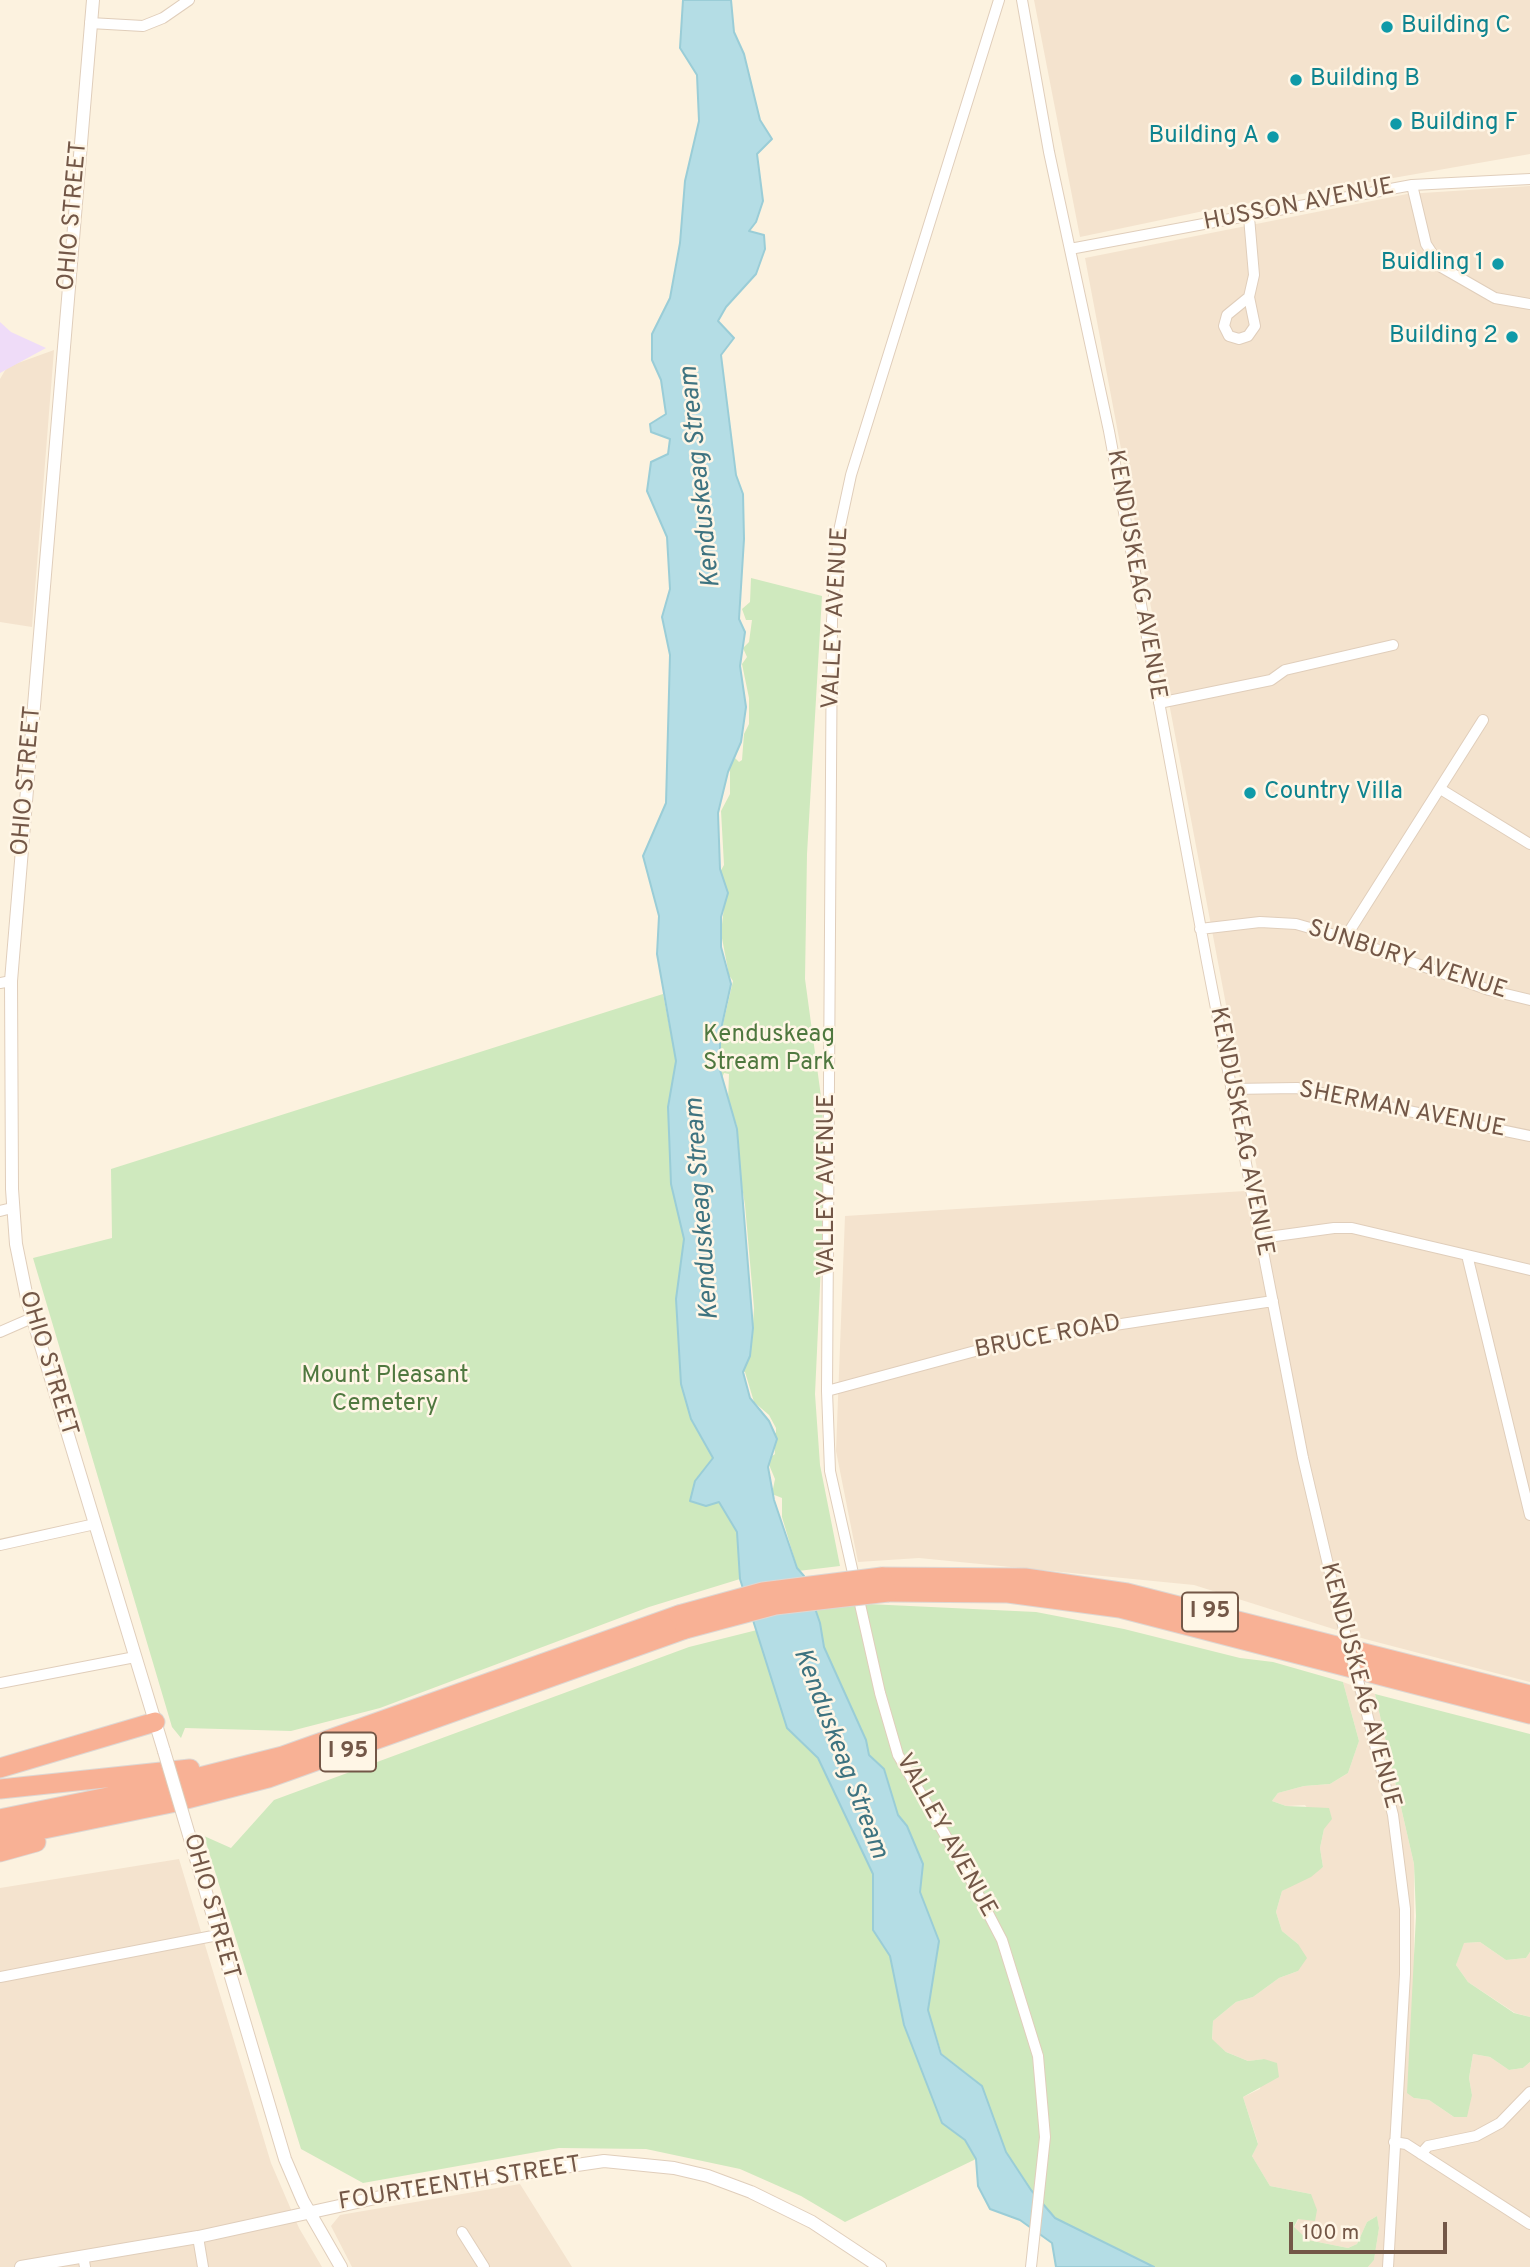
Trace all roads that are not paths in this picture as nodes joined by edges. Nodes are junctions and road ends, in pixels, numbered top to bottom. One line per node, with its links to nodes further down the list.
1 (93, 0): 5 (street, OHIO STREET)
2 (189, 0): 5 (street)
3 (999, 0): 30 (street, VALLEY AVENUE)
4 (1022, 0): 9 (street, KENDUSKEAG AVENUE)
5 (90, 23): 19 (street, OHIO STREET)
6 (1530, 179): 7 (street, HUSSON AVENUE)
7 (1412, 185): 8 (street, HUSSON AVENUE); 11 (street)
8 (1249, 217): 9 (street, HUSSON AVENUE); 10 (street)
9 (1070, 249): 13 (street, KENDUSKEAG AVENUE)
10 (1249, 297)
11 (1530, 304)
12 (1393, 645): 13 (street)
13 (1159, 703): 17 (street, KENDUSKEAG AVENUE)
14 (1483, 720): 15 (street)
15 (1442, 790): 16 (street); 18 (street)
16 (1530, 844)
17 (1200, 929): 18 (street, SUNBURY AVENUE); 21 (street, KENDUSKEAG AVENUE)
18 (1345, 938): 20 (street, SUNBURY AVENUE)
19 (6, 982): 23 (street, OHIO STREET)
20 (1530, 1000)
21 (1231, 1089): 22 (street, SHERMAN AVENUE); 24 (street, KENDUSKEAG AVENUE)
22 (1530, 1136)
23 (6, 1210): 28 (street, OHIO STREET)
24 (1261, 1238): 25 (street); 27 (street, KENDUSKEAG AVENUE)
25 (1467, 1255): 26 (street); 31 (street)
26 (1530, 1269)
27 (1273, 1301): 30 (street, BRUCE ROAD); 51 (street, KENDUSKEAG AVENUE, bridge)
28 (32, 1318): 29 (street); 32 (street, OHIO STREET)
29 (0, 1332)
30 (827, 1391): 63 (street, VALLEY AVENUE)
31 (1530, 1515)
32 (95, 1524): 33 (street); 36 (street, OHIO STREET)
33 (0, 1545)
34 (885, 1585): 35 (highway, I 95, bridge); 38 (highway, I 95); 39 (highway, I 95)
35 (682, 1622): 41 (highway, I 95); 44 (highway, I 95)
36 (135, 1657): 37 (street); 40 (street, OHIO STREET)
37 (0, 1683)
38 (1530, 1695)
39 (1530, 1714)
40 (155, 1722): 42 (highway); 48 (street, OHIO STREET, bridge)
41 (338, 1738): 43 (highway); 45 (highway, I 95)
42 (0, 1769)
43 (0, 1789)
44 (132, 1811): 46 (highway, I 95); 47 (highway)
45 (0, 1819)
46 (0, 1838)
47 (0, 1852)
48 (218, 1936): 49 (street); 53 (street, OHIO STREET)
49 (0, 1977)
50 (1530, 2092): 52 (street)
51 (1395, 2143): 52 (street); 64 (street, KENDUSKEAG AVENUE)
52 (1421, 2154): 54 (street)
53 (308, 2211): 56 (street, FOURTEENTH STREET); 60 (street, OHIO STREET); 62 (street, FOURTEENTH STREET)
54 (1530, 2224)
55 (462, 2231): 61 (street)
56 (198, 2237): 57 (street, FOURTEENTH STREET); 59 (street)
57 (84, 2262): 58 (street, FOURTEENTH STREET)
58 (21, 2267)
59 (203, 2267)
60 (341, 2267)
61 (484, 2267)
62 (880, 2267)
63 (1031, 2267)
64 (1388, 2267)

